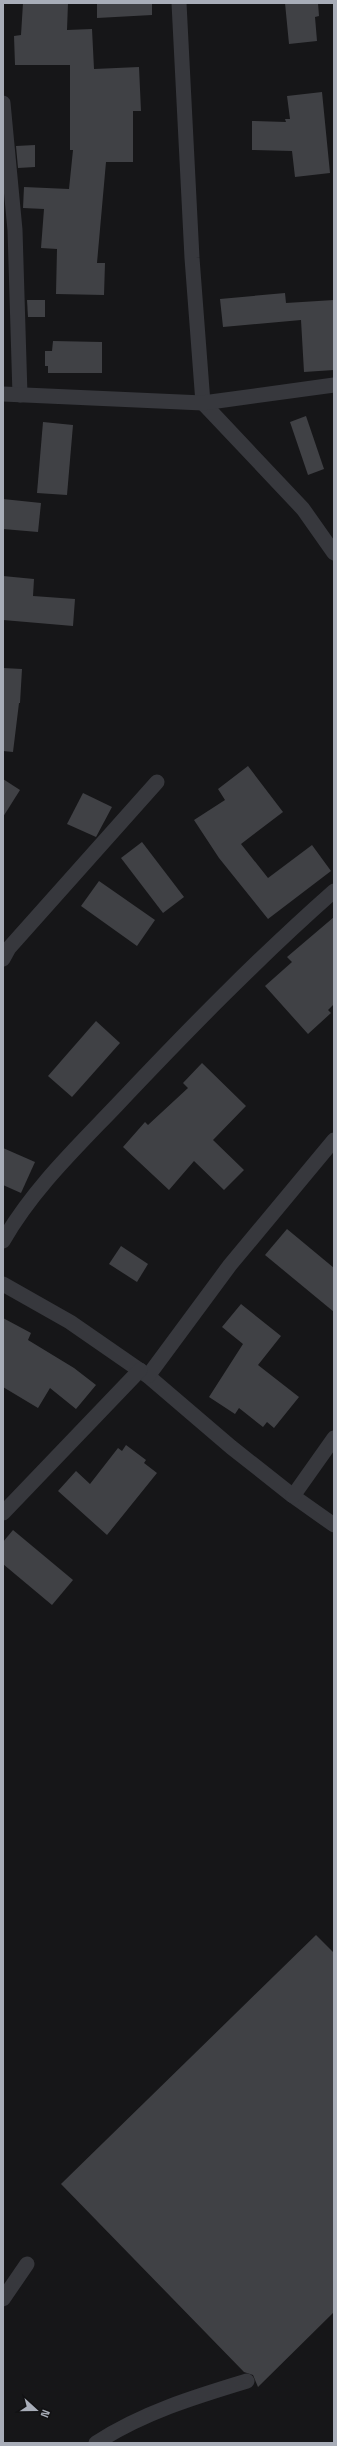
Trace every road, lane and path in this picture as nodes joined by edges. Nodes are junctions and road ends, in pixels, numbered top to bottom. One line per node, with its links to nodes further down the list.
1 (179, 3): 6 (street)
2 (3, 103): 5 (street)
3 (334, 385): 6 (street)
4 (3, 394): 5 (street)
5 (20, 395): 6 (street)
6 (203, 403): 7 (street)
7 (334, 553)
8 (157, 782): 10 (street)
9 (334, 891): 12 (street)
10 (3, 958)
11 (334, 1140): 14 (street)
12 (3, 1241)
13 (3, 1284): 14 (street)
14 (144, 1373): 16 (street); 17 (street)
15 (334, 1438): 16 (street)
16 (293, 1496): 18 (street)
17 (3, 1513)
18 (334, 1525)
19 (27, 2264): 20 (street)
20 (3, 2299)
21 (247, 2381): 22 (street)
22 (96, 2443)

